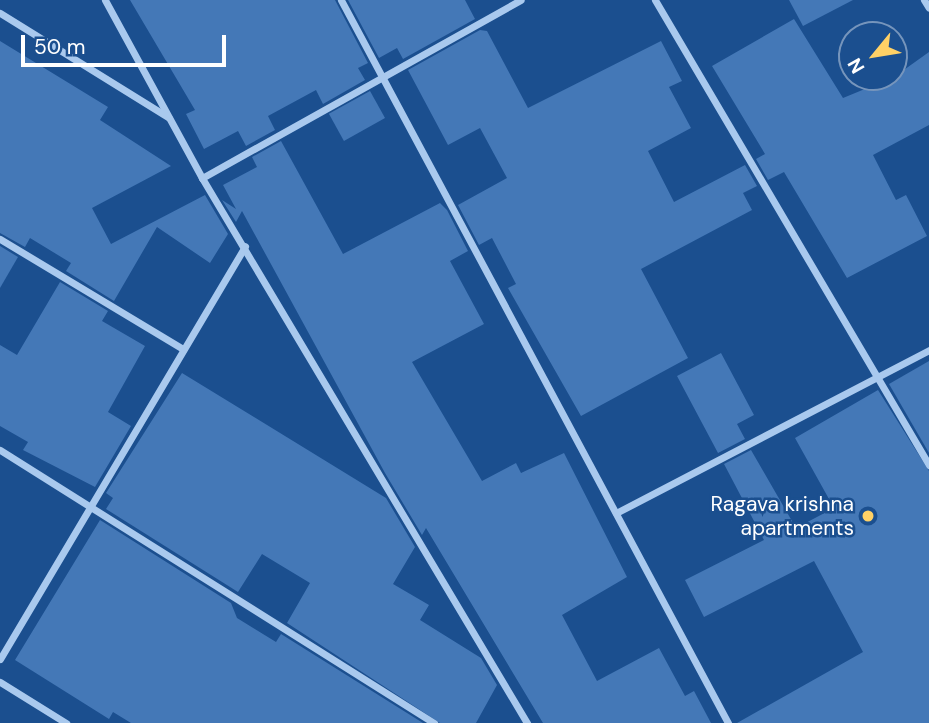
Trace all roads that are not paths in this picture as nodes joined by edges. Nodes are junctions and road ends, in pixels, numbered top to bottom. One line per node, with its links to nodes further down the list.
1 (105, 0): 9 (street)
2 (341, 0): 8 (street)
3 (521, 0): 8 (street)
4 (655, 0): 15 (street)
5 (925, 0): 6 (street)
6 (929, 8)
7 (0, 13): 9 (street)
8 (382, 76): 10 (street); 19 (street)
9 (169, 118): 10 (street)
10 (202, 178): 12 (street)
11 (0, 239): 13 (street)
12 (245, 246): 13 (street); 24 (street)
13 (183, 349): 18 (street)
14 (929, 350): 15 (street)
15 (878, 376): 17 (street); 19 (street)
16 (0, 450): 18 (street)
17 (929, 465)
18 (86, 505): 20 (street); 23 (street)
19 (616, 513): 25 (street)
20 (0, 659)
21 (0, 682): 22 (street)
22 (66, 723)
23 (434, 723)
24 (527, 723)
25 (728, 723)

